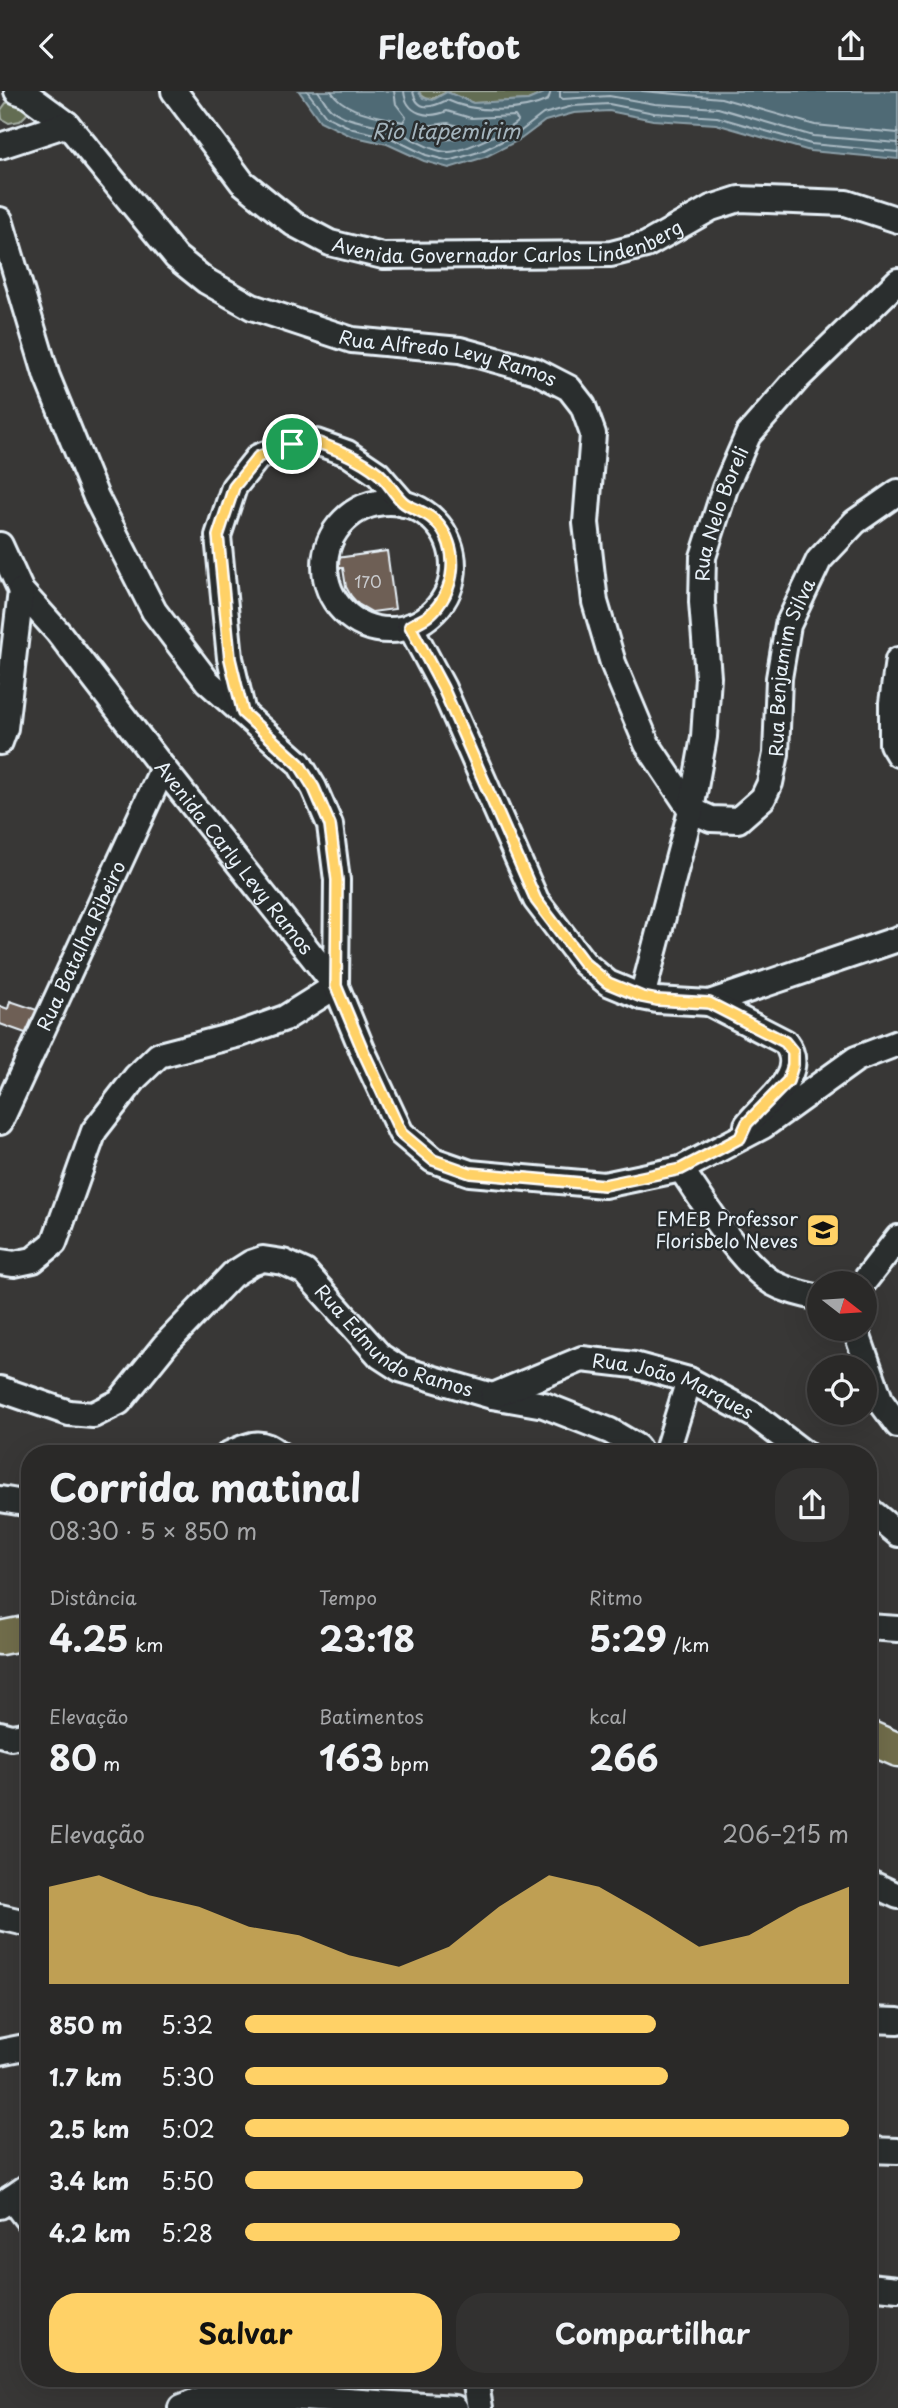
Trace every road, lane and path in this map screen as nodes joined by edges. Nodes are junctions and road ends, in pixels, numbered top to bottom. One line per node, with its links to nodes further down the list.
1 (10, 91): 4 (street)
2 (17, 91): 5 (street, Rua Alfredo Levy Ramos)
3 (174, 91): 8 (street, Avenida Governador Carlos Lindenberg)
4 (0, 96)
5 (67, 124): 6 (street); 20 (street, Rua Alfredo Levy Ramos)
6 (0, 146)
7 (0, 220): 16 (street)
8 (898, 220)
9 (898, 281): 20 (street, Rua Nelo Boreli)
10 (898, 492): 20 (street, Rua Benjamim Silva)
11 (404, 504): 14 (street); 14 (street); 16 (street)
12 (0, 545): 13 (street, Avenida Carly Levy Ramos)
13 (21, 591): 17 (street); 19 (street, Avenida Carly Levy Ramos)
14 (410, 626): 23 (street)
15 (898, 660): 18 (street)
16 (243, 713): 22 (street)
17 (2, 730)
18 (898, 754)
19 (163, 768): 22 (street, Avenida Carly Levy Ramos); 26 (street, Rua Batalha Ribeiro)
20 (691, 810): 23 (street, Rua Nelo Boreli)
21 (898, 939): 24 (street)
22 (336, 986): 28 (street, Avenida Carly Levy Ramos); 30 (street)
23 (642, 997): 24 (street)
24 (709, 1003): 27 (street)
25 (898, 1042): 27 (street, Avenida Carly Levy Ramos)
26 (0, 1122)
27 (740, 1138): 28 (street, Avenida Carly Levy Ramos)
28 (681, 1169): 32 (street)
29 (898, 1238): 31 (street)
30 (0, 1262)
31 (872, 1271)
32 (807, 1295)
33 (860, 1341): 37 (street)
34 (689, 1380): 36 (street, Rua João Marques); 39 (street); 40 (street, Rua João Marques)
35 (0, 1389): 36 (street, Rua Edmundo Ramos)
36 (492, 1396): 38 (street, Rua Edmundo Ramos)
37 (898, 1425)
38 (634, 1445)
39 (669, 1445)
40 (793, 1445)
41 (0, 1499): 42 (street)
42 (21, 1502)
43 (877, 1516): 44 (street)
44 (898, 1534)
45 (877, 1628): 46 (street)
46 (898, 1629)
47 (21, 1634): 48 (main road)
48 (0, 1638)
49 (0, 1734): 50 (street)
50 (21, 1735)
51 (877, 1741): 52 (main road)
52 (898, 1750)
53 (877, 1886): 54 (street)
54 (898, 1896)
55 (0, 1917): 56 (street)
56 (21, 1922)
57 (877, 2020): 58 (street)
58 (898, 2021)
59 (21, 2048): 60 (street)
60 (0, 2052)
61 (877, 2150): 62 (street)
62 (898, 2151)
63 (877, 2287): 64 (street)
64 (898, 2289)
65 (476, 2387): 68 (street)
66 (181, 2408): 67 (street)
67 (455, 2408)
68 (480, 2408)

